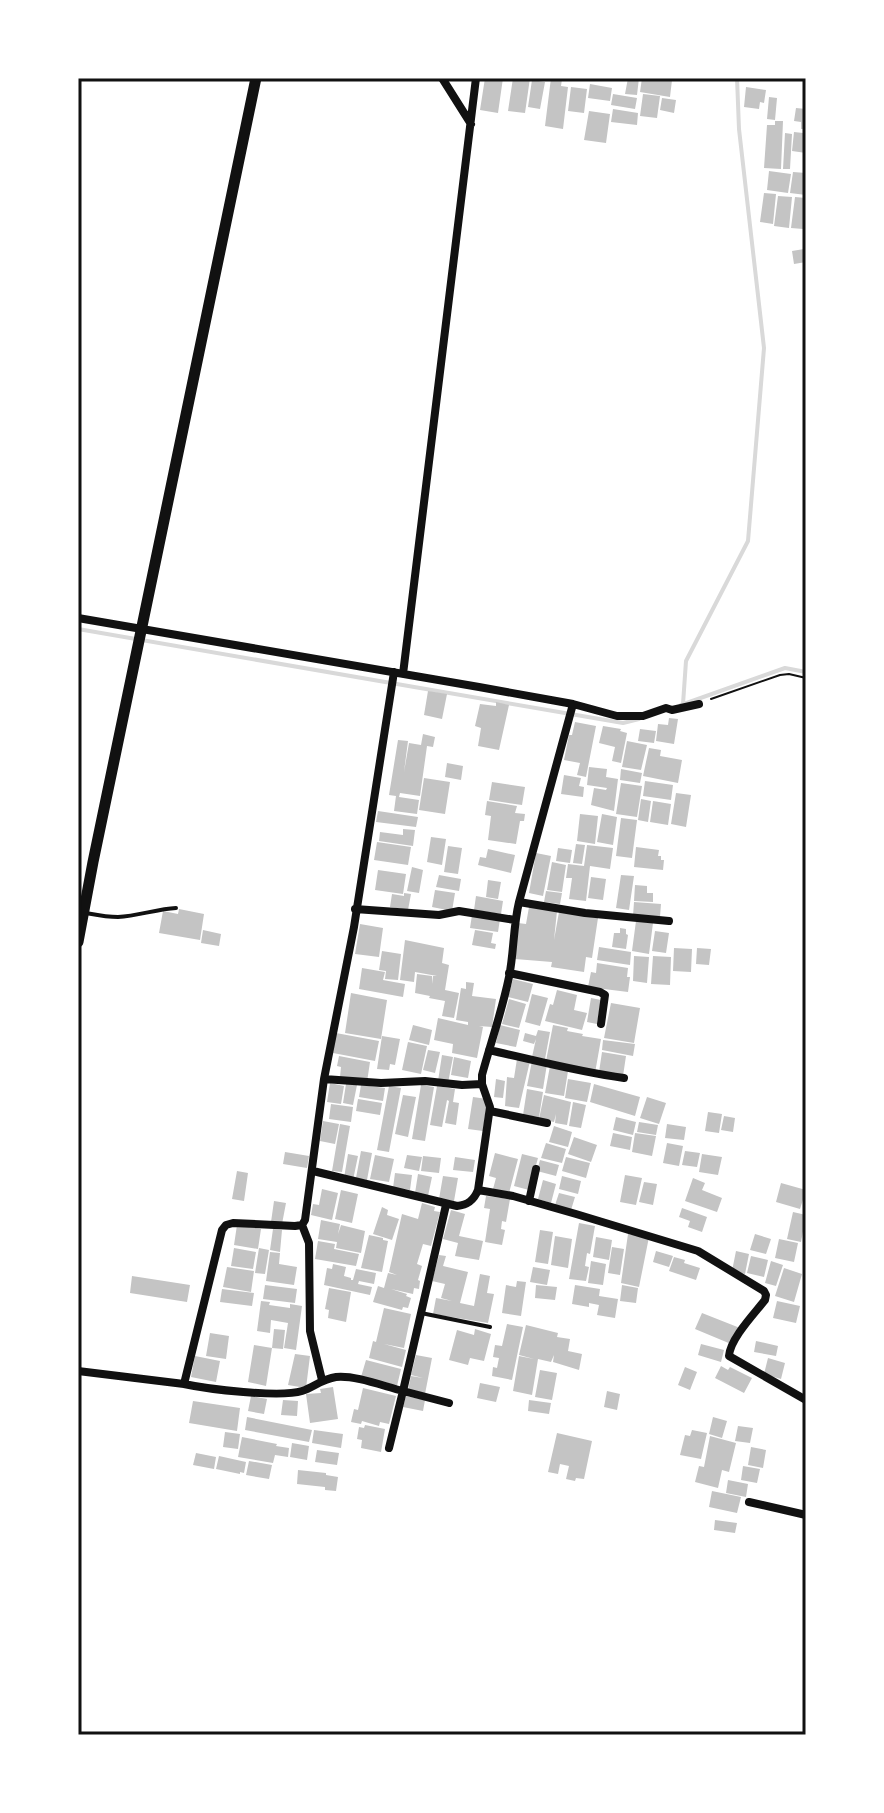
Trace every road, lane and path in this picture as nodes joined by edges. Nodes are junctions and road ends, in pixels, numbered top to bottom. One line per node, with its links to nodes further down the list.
1 (256, 78): 6 (street)
2 (442, 78): 4 (street)
3 (476, 78): 4 (street)
4 (471, 124): 7 (street)
5 (78, 618): 6 (street)
6 (142, 630): 7 (street); 14 (street)
7 (396, 678): 10 (street); 13 (street)
8 (806, 678): 9 (path)
9 (699, 704): 10 (street)
10 (573, 707): 11 (street)
11 (519, 902): 15 (street); 16 (street)
12 (176, 908): 14 (lane)
13 (355, 909): 15 (street); 22 (street)
14 (83, 912): 17 (street)
15 (515, 920): 18 (street)
16 (669, 921)
17 (78, 942)
18 (509, 973): 19 (street); 20 (street)
19 (601, 1024)
20 (489, 1050): 21 (street); 23 (street)
21 (624, 1078)
22 (324, 1079): 23 (street); 27 (street)
23 (482, 1084): 24 (street)
24 (490, 1111): 25 (street); 28 (street)
25 (547, 1123)
26 (536, 1169): 29 (street)
27 (313, 1171): 30 (street); 31 (street)
28 (478, 1190): 29 (street); 30 (street)
29 (529, 1201): 38 (street)
30 (446, 1205): 32 (street)
31 (302, 1225): 35 (street); 36 (street)
32 (421, 1313): 33 (lane); 37 (street)
33 (490, 1327)
34 (78, 1371): 36 (street)
35 (322, 1380): 36 (street); 37 (street)
36 (184, 1384)
37 (403, 1391): 39 (street); 40 (street)
38 (806, 1400)
39 (449, 1403)
40 (389, 1448)
41 (749, 1502): 42 (street)
42 (806, 1515)

